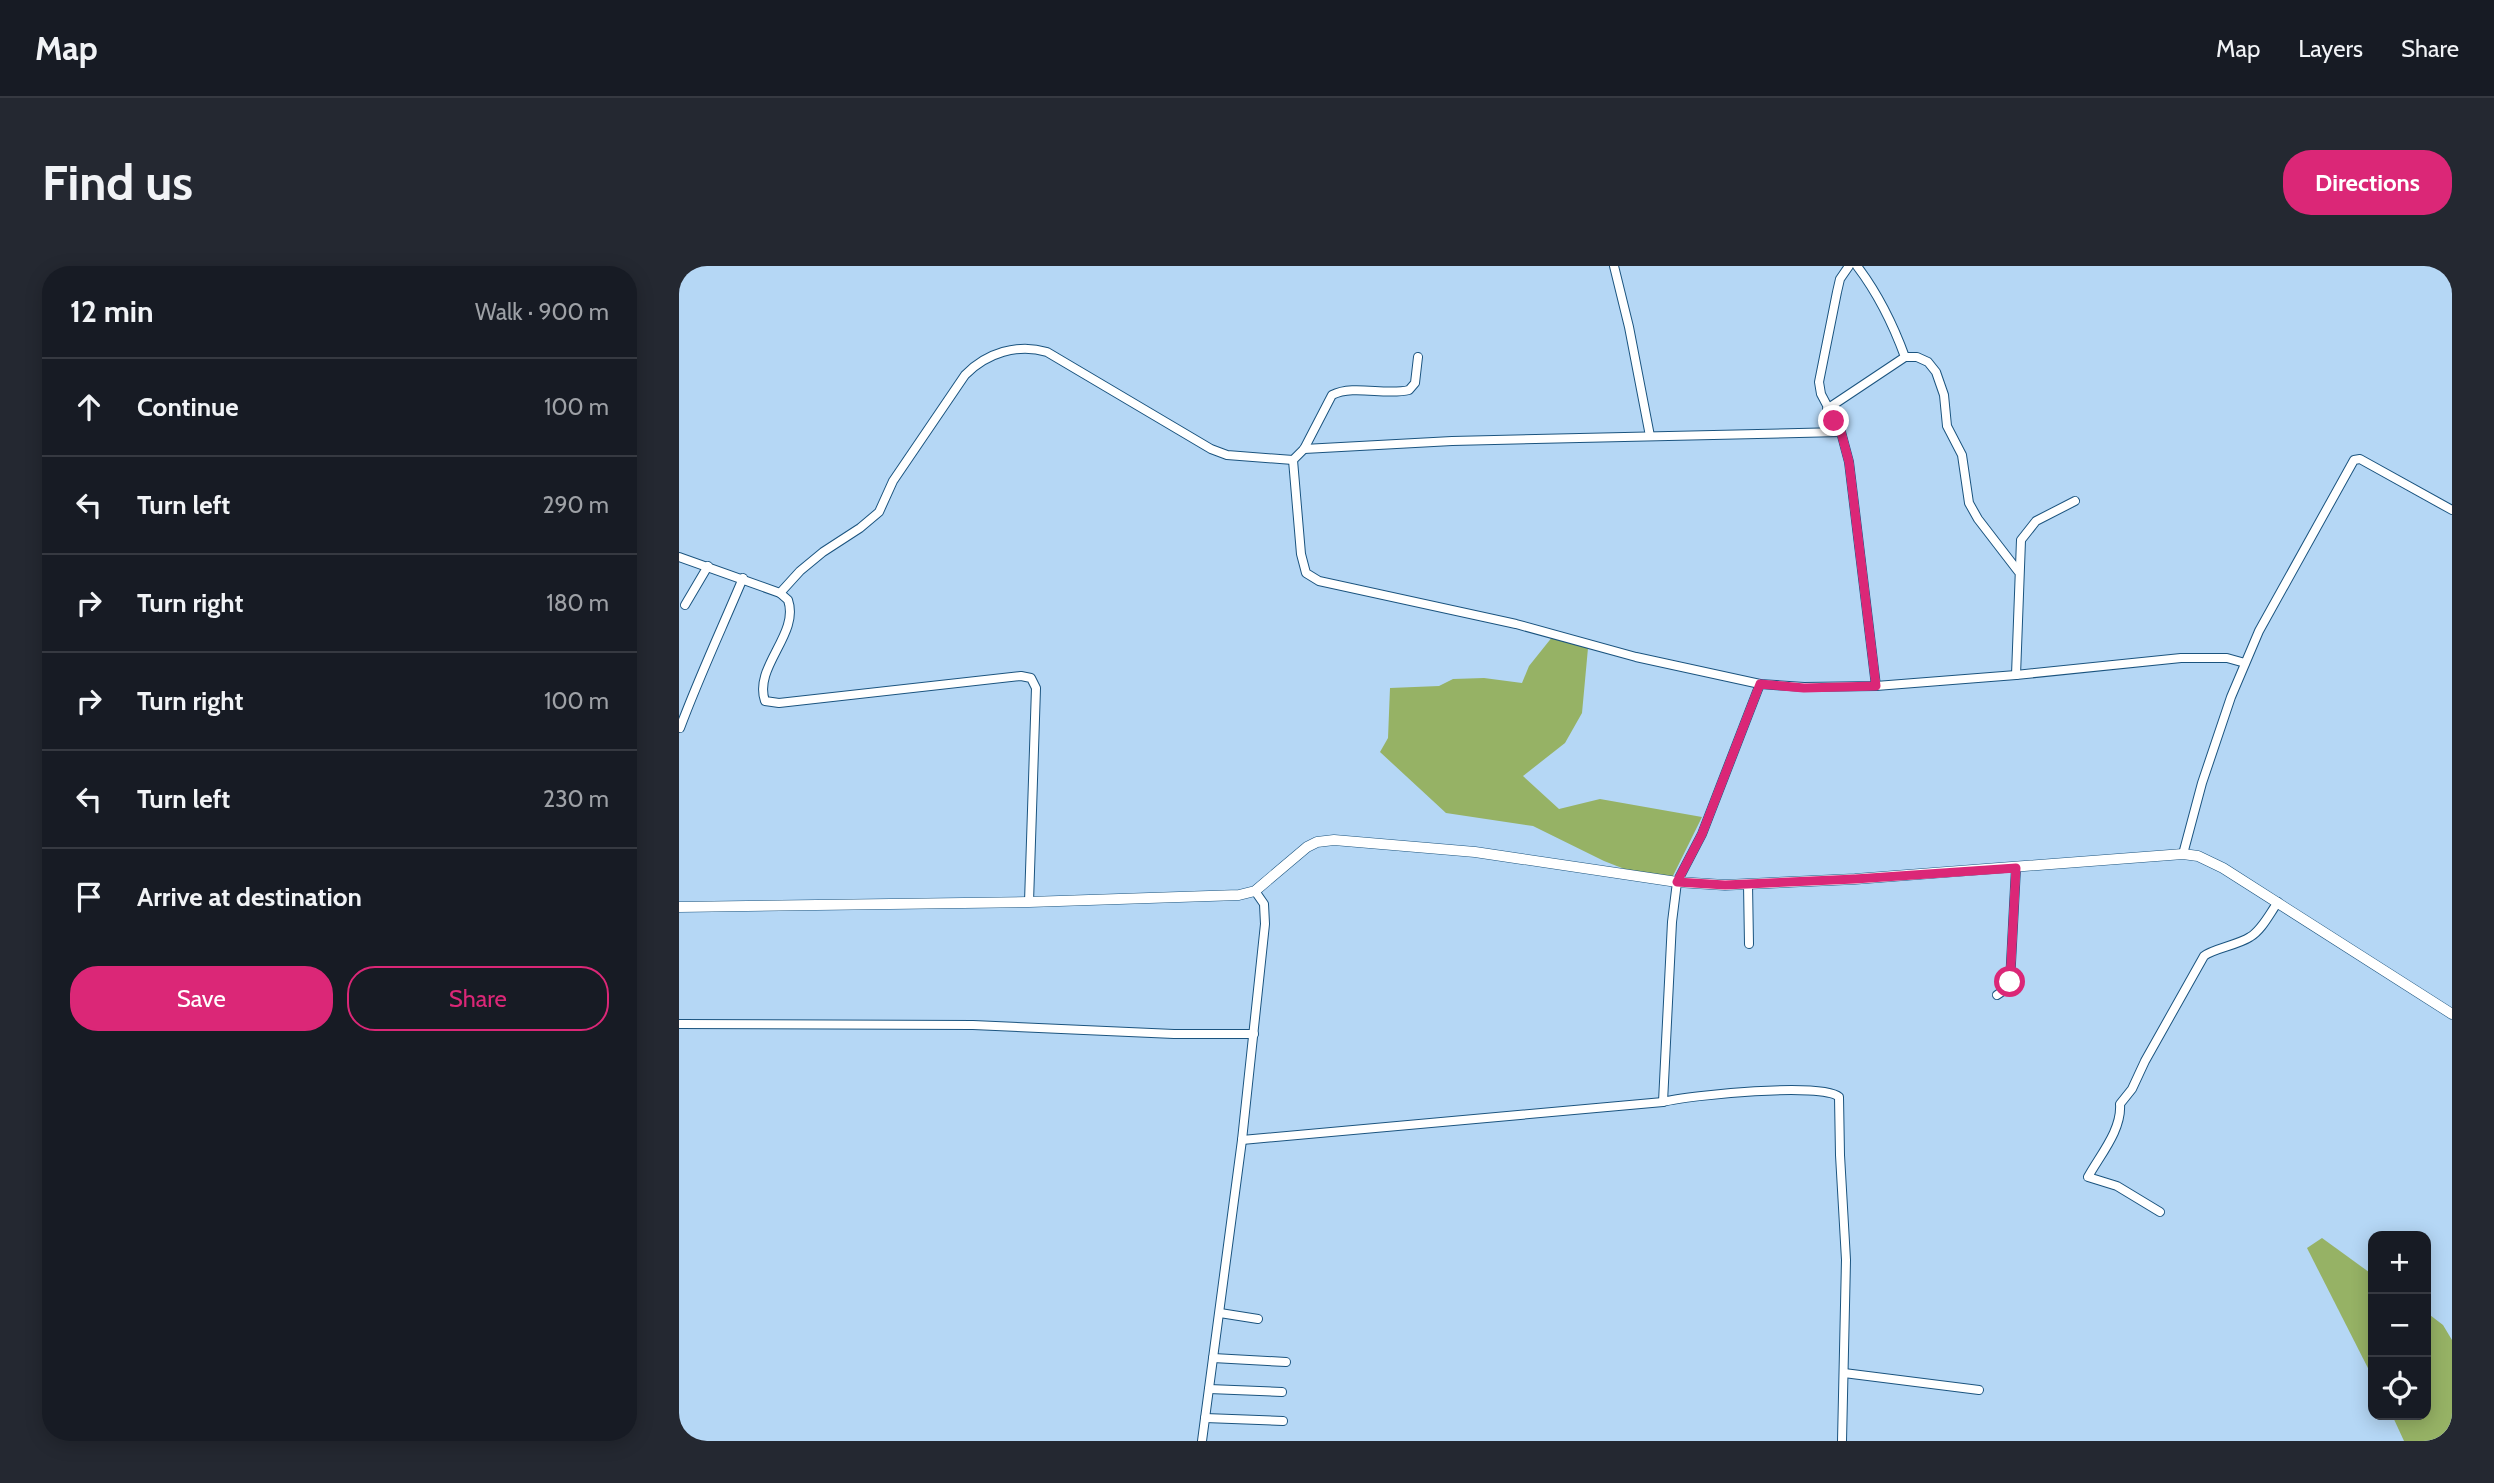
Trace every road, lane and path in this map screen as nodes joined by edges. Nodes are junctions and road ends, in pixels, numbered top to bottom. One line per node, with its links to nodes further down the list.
1 (1614, 266): 8 (street)
2 (1849, 266): 6 (street)
3 (1857, 266): 4 (street)
4 (1905, 357): 6 (street); 15 (street)
5 (1418, 358): 9 (street)
6 (1827, 409): 7 (street)
7 (1841, 432): 8 (street); 22 (street)
8 (1650, 436): 9 (street)
9 (1304, 449): 10 (street)
10 (1293, 460): 17 (street); 21 (street)
11 (2075, 501): 15 (street)
12 (2452, 510): 19 (street)
13 (679, 557): 14 (street)
14 (708, 566): 16 (street); 18 (street)
15 (2018, 571): 20 (street)
16 (743, 578): 17 (street); 23 (street)
17 (780, 593): 29 (street)
18 (685, 605)
19 (2245, 663): 20 (street); 24 (street)
20 (2016, 675): 22 (street)
21 (1760, 684): 22 (street); 26 (street)
22 (1876, 686)
23 (680, 728)
24 (2183, 853): 25 (street); 30 (street)
25 (2016, 868): 27 (street); 33 (street)
26 (1677, 882): 27 (street); 28 (street); 37 (street)
27 (1748, 884): 32 (street)
28 (1255, 891): 29 (street); 36 (street)
29 (1029, 902): 31 (street)
30 (2278, 902): 34 (street); 39 (street)
31 (679, 907)
32 (1749, 944)
33 (1997, 995)
34 (2452, 1014)
35 (679, 1024): 36 (street)
36 (1254, 1034): 38 (street)
37 (1663, 1102): 38 (street); 44 (street)
38 (1243, 1140): 40 (street)
39 (2159, 1212)
40 (1220, 1313): 41 (street); 42 (street)
41 (1258, 1319)
42 (1213, 1358): 43 (street); 45 (street)
43 (1286, 1362)
44 (1844, 1373): 46 (street); 51 (street)
45 (1209, 1389): 47 (street); 48 (street)
46 (1979, 1390)
47 (1282, 1392)
48 (1205, 1418): 49 (street); 50 (street)
49 (1283, 1421)
50 (1202, 1441)
51 (1842, 1441)

